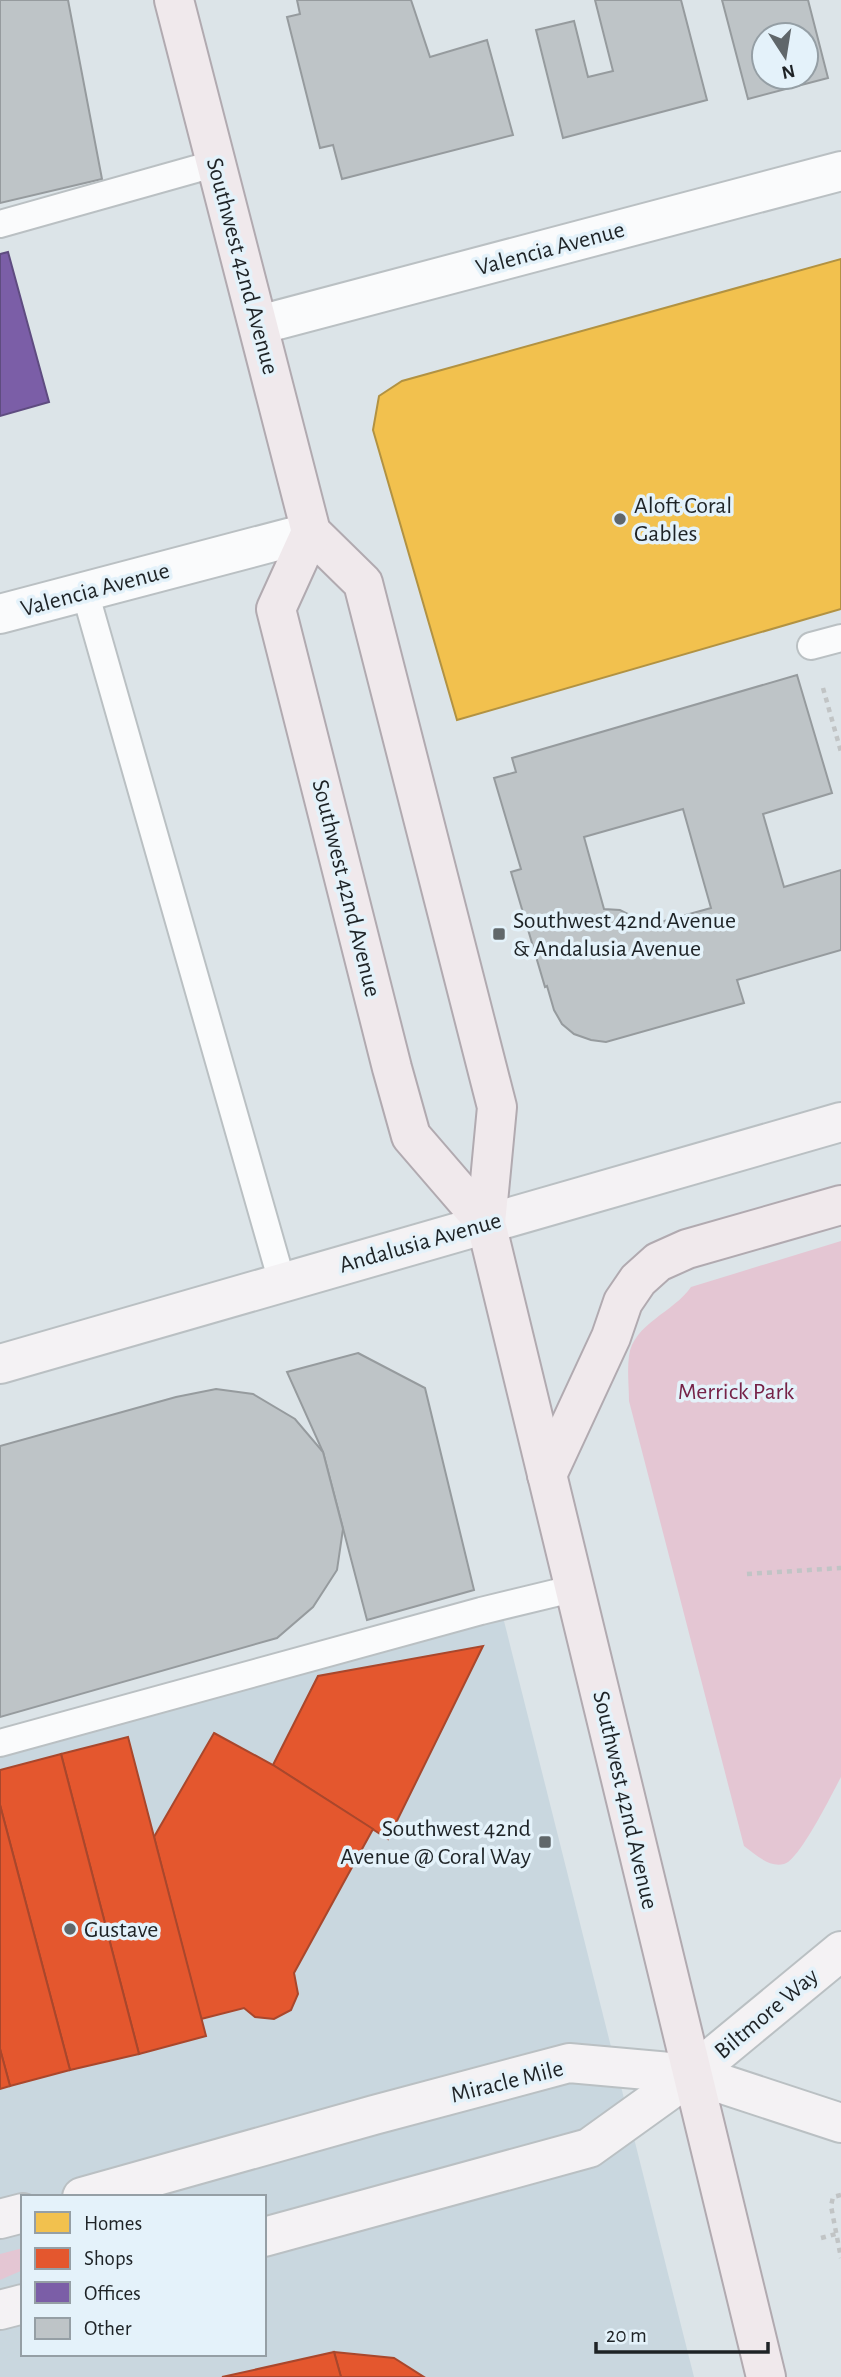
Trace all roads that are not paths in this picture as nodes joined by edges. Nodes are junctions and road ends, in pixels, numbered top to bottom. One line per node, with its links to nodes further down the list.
1 (174, 0): 2 (main road, Southwest 42nd Avenue)
2 (217, 163): 4 (lane); 5 (main road, Southwest 42nd Avenue)
3 (841, 171): 5 (street, Valencia Avenue)
4 (0, 224)
5 (259, 325): 6 (main road, Southwest 42nd Avenue)
6 (311, 532): 7 (street, Valencia Avenue); 13 (main road, Southwest 42nd Avenue); 13 (main road, Southwest 42nd Avenue)
7 (85, 592): 8 (street, Valencia Avenue); 14 (lane)
8 (0, 614)
9 (841, 638): 10 (lane)
10 (811, 646)
11 (841, 1122): 13 (street, Andalusia Avenue)
12 (841, 1205): 16 (main road)
13 (486, 1223): 14 (street, Andalusia Avenue); 16 (main road, Southwest 42nd Avenue)
14 (282, 1282): 15 (street, Andalusia Avenue)
15 (0, 1364)
16 (547, 1475): 17 (main road, Southwest 42nd Avenue)
17 (576, 1588): 18 (lane); 20 (main road, Southwest 42nd Avenue)
18 (0, 1743)
19 (841, 1951): 20 (street, Biltmore Way)
20 (692, 2074): 21 (street, Miracle Mile); 22 (street, Miracle Mile); 25 (street); 28 (main road, Southwest 42nd Avenue)
21 (841, 2123)
22 (89, 2195)
23 (21, 2214): 24 (street)
24 (0, 2219)
25 (266, 2236)
26 (21, 2305): 27 (street)
27 (0, 2310)
28 (766, 2377)

